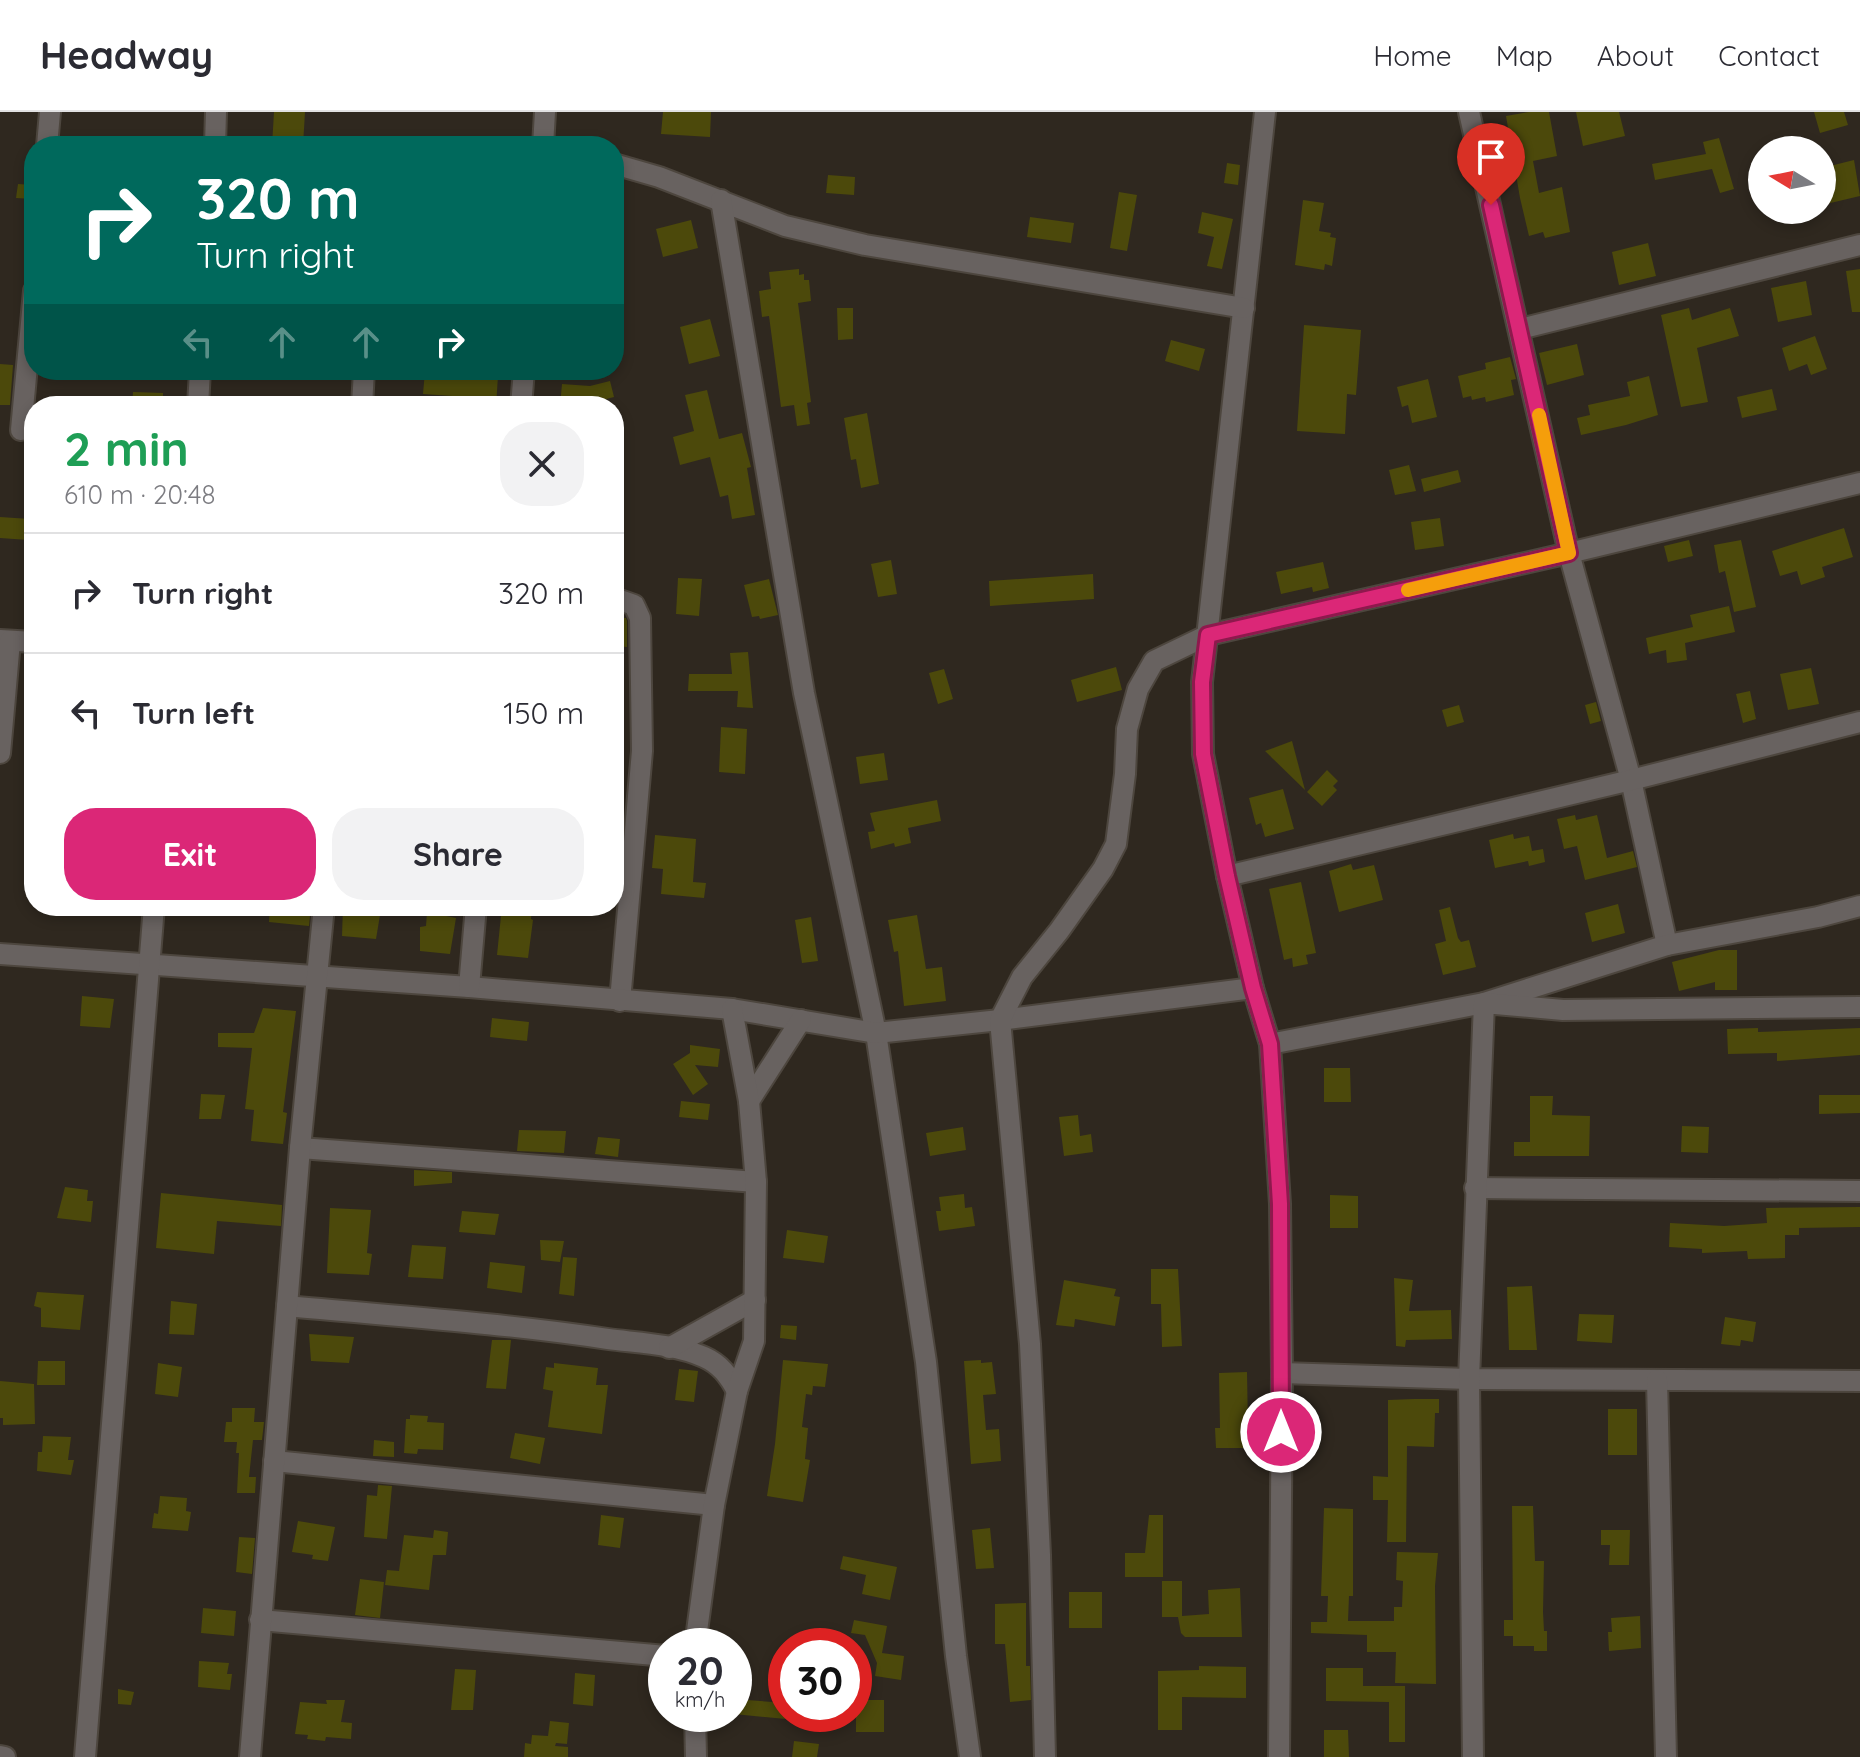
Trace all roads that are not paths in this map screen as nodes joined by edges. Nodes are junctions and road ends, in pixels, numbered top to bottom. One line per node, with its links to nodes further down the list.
1 (50, 112): 6 (street)
2 (216, 112): 7 (street)
3 (545, 112): 8 (street)
4 (1265, 112): 12 (street)
5 (1469, 112): 13 (street)
6 (48, 136)
7 (215, 136)
8 (546, 136)
9 (624, 167): 10 (street)
10 (721, 200): 12 (street); 41 (street)
11 (1860, 245): 13 (street)
12 (1244, 308): 19 (street)
13 (1520, 329): 17 (street)
14 (0, 428): 15 (street)
15 (24, 431)
16 (1860, 483): 17 (street)
17 (1569, 553): 19 (street); 23 (street)
18 (624, 602): 35 (street)
19 (1208, 635): 24 (street); 40 (street)
20 (5, 641): 22 (street)
21 (1860, 722): 23 (street)
22 (0, 753)
23 (1631, 780): 24 (street); 29 (street)
24 (1227, 876): 34 (street)
25 (1860, 906): 29 (street)
26 (153, 916): 31 (street)
27 (323, 916): 32 (street)
28 (475, 916): 33 (street)
29 (1667, 945): 36 (street)
30 (0, 954): 31 (street)
31 (149, 964): 32 (street); 62 (street)
32 (318, 977): 33 (street); 44 (street)
33 (469, 987): 35 (street)
34 (1253, 988): 40 (street); 42 (street)
35 (620, 1001): 38 (street)
36 (1484, 1003): 37 (street); 42 (street); 46 (street)
37 (1860, 1007)
38 (732, 1009): 39 (street); 43 (street)
39 (801, 1020): 41 (street); 43 (street)
40 (1000, 1020): 41 (street); 66 (street)
41 (876, 1033): 65 (street)
42 (1270, 1044): 51 (street)
43 (749, 1101): 45 (street)
44 (300, 1148): 45 (street); 49 (street)
45 (756, 1182): 48 (street)
46 (1475, 1188): 47 (street); 52 (street)
47 (1860, 1191)
48 (755, 1300): 50 (street); 55 (street)
49 (287, 1306): 50 (street); 56 (street)
50 (669, 1348): 55 (street)
51 (1282, 1373): 52 (street); 67 (street)
52 (1469, 1379): 53 (street); 68 (street)
53 (1657, 1380): 54 (street); 69 (street)
54 (1860, 1381)
55 (737, 1391): 57 (street)
56 (274, 1461): 57 (street); 58 (street)
57 (714, 1505): 59 (street)
58 (260, 1620): 60 (street); 63 (street)
59 (697, 1628)
60 (648, 1654)
61 (695, 1732): 64 (street)
62 (85, 1757)
63 (250, 1757)
64 (696, 1757)
65 (970, 1757)
66 (1045, 1757)
67 (1279, 1757)
68 (1473, 1757)
69 (1666, 1757)

